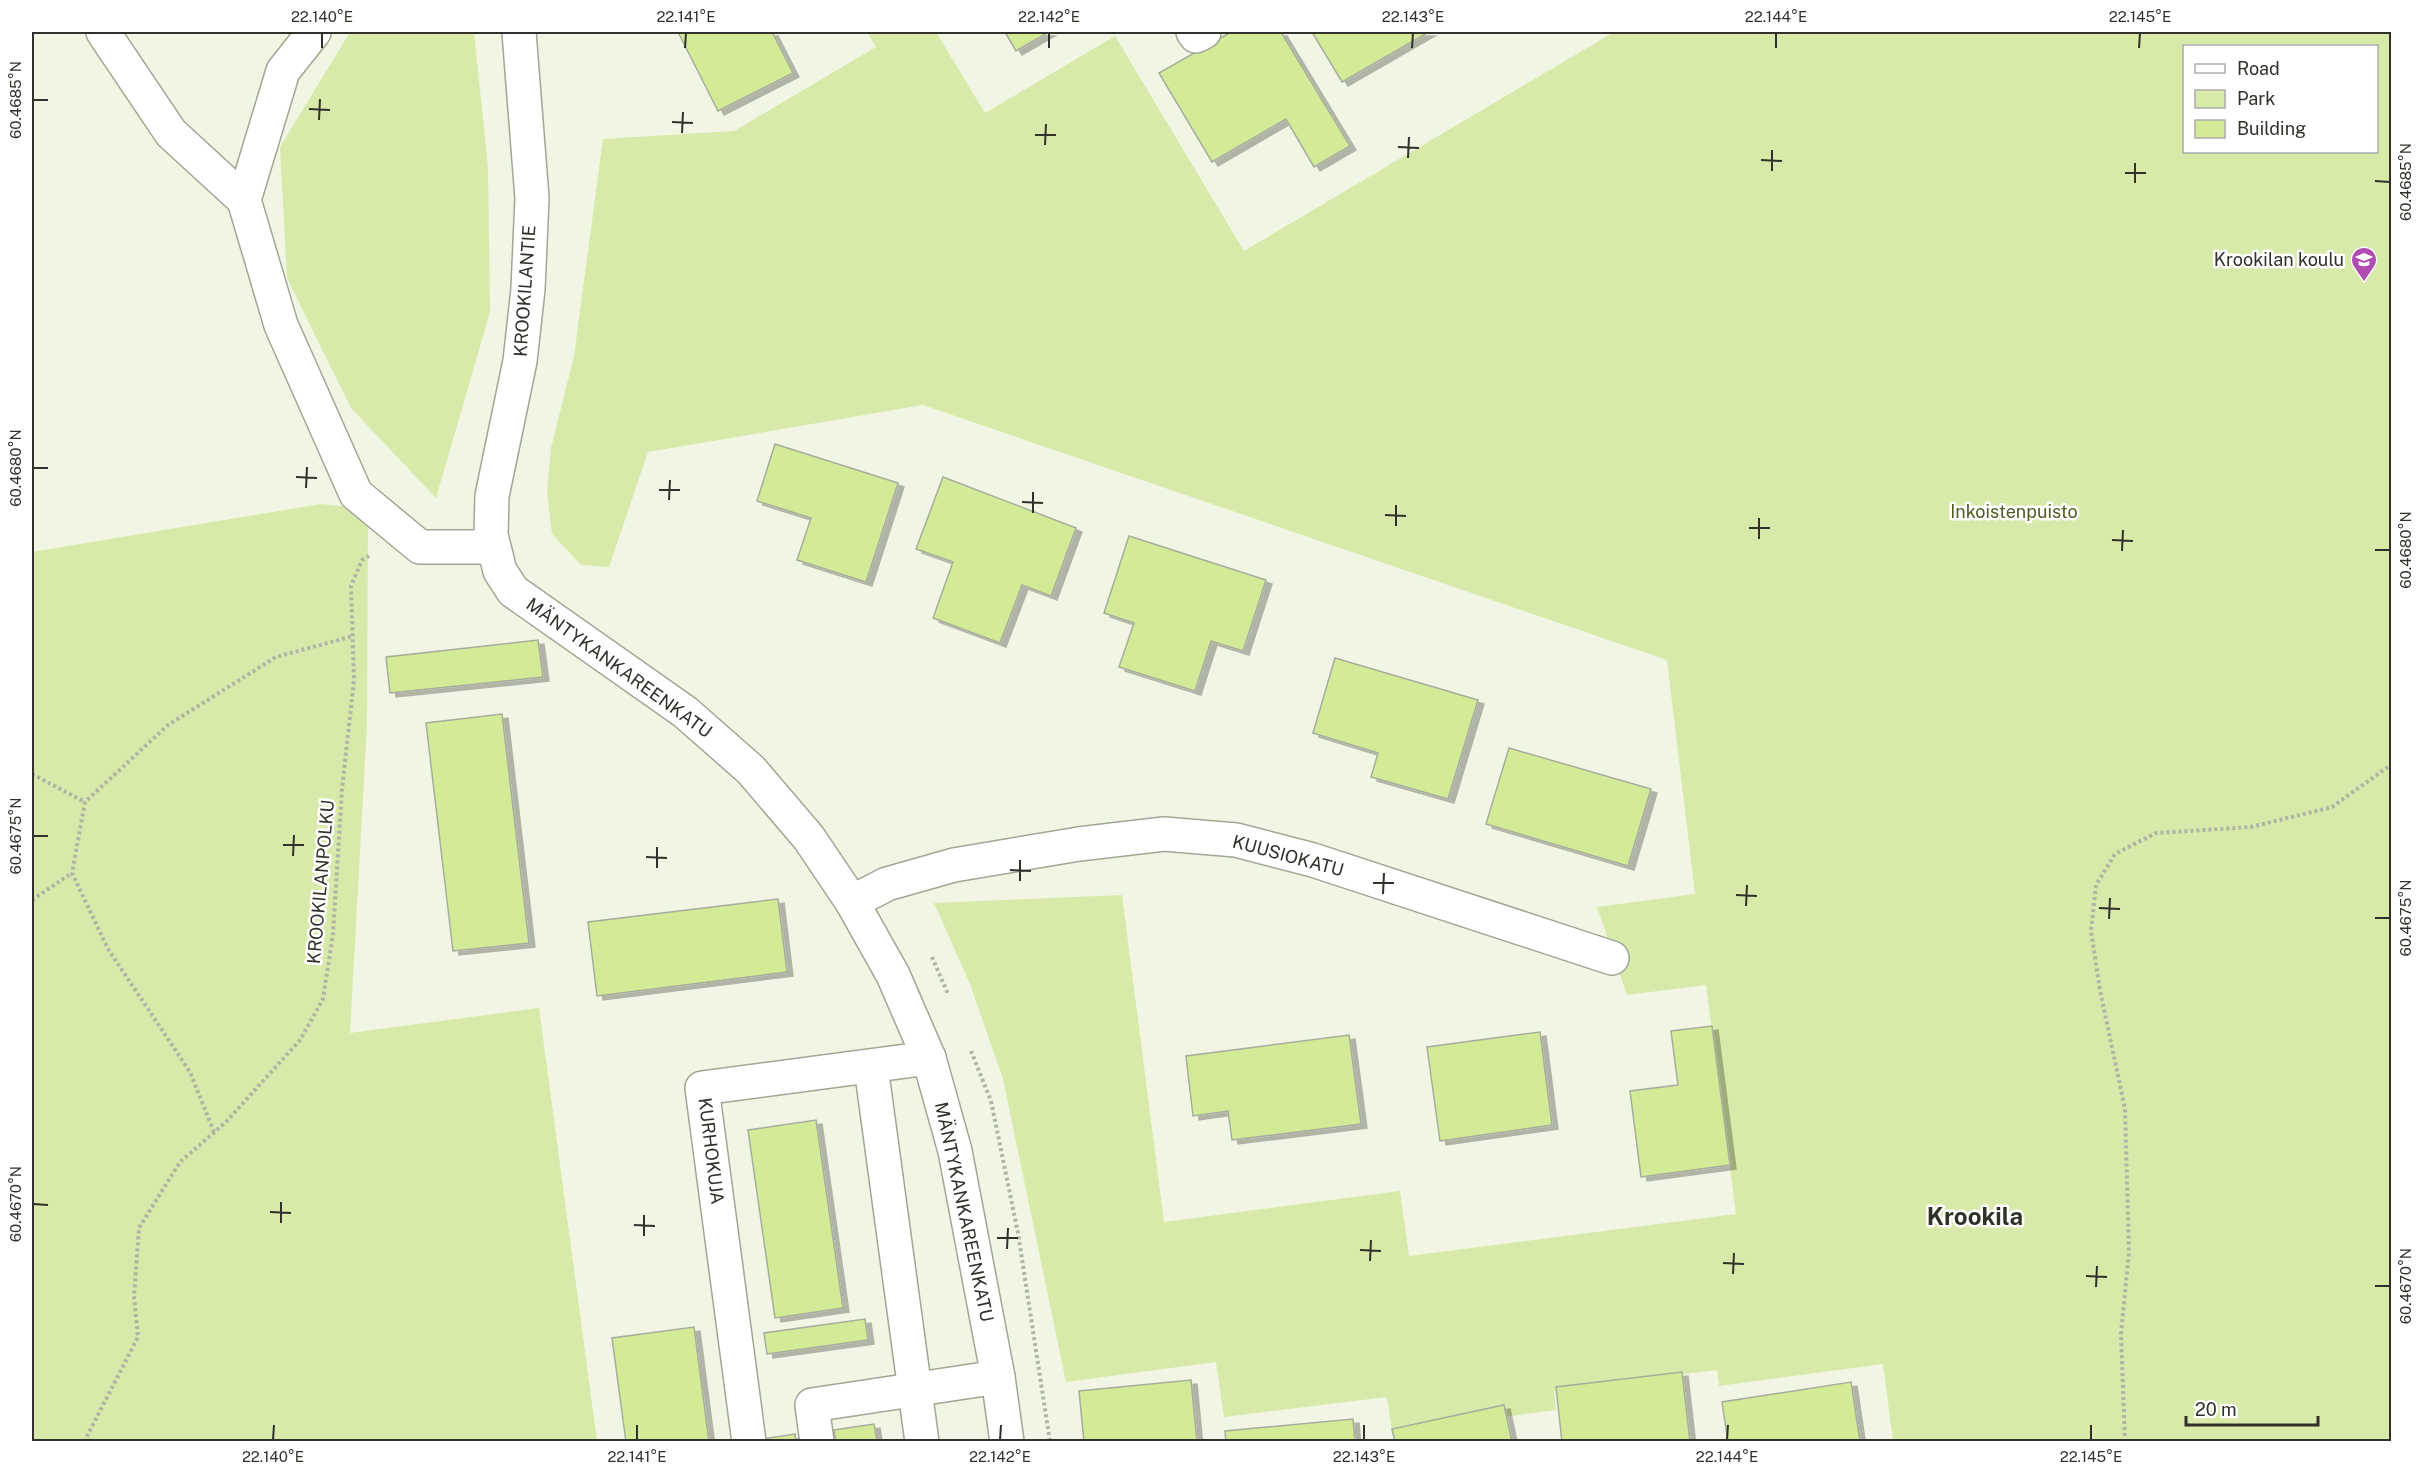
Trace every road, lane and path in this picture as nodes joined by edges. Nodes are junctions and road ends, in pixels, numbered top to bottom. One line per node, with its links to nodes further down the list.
1 (103, 32): 6 (street)
2 (314, 32): 6 (street)
3 (519, 32): 8 (street, KROOKILANTIE)
4 (1193, 32): 5 (street)
5 (1204, 32)
6 (244, 200): 7 (street)
7 (420, 547): 8 (street); 9 (path, KROOKILANPOLKU)
8 (493, 547): 15 (street, MÄNTYKANKAREENKATU)
9 (353, 636): 12 (path); 19 (path, KROOKILANPOLKU)
10 (2391, 764): 27 (path)
11 (32, 774): 12 (path)
12 (85, 802): 13 (path)
13 (72, 873): 14 (path); 19 (path)
14 (32, 900)
15 (852, 902): 16 (street, KUUSIOKATU); 17 (street, MÄNTYKANKAREENKATU)
16 (1612, 958)
17 (929, 1058): 18 (street, KURHOKUJA); 20 (street, MÄNTYKANKAREENKATU)
18 (871, 1067): 21 (street); 23 (street, KURHOKUJA)
19 (214, 1132): 22 (path, KROOKILANPOLKU)
20 (998, 1377): 21 (street); 26 (street, MÄNTYKANKAREENKATU)
21 (915, 1390): 24 (street); 25 (street)
22 (84, 1442)
23 (748, 1442)
24 (818, 1442)
25 (922, 1442)
26 (1008, 1442)
27 (2125, 1442)

